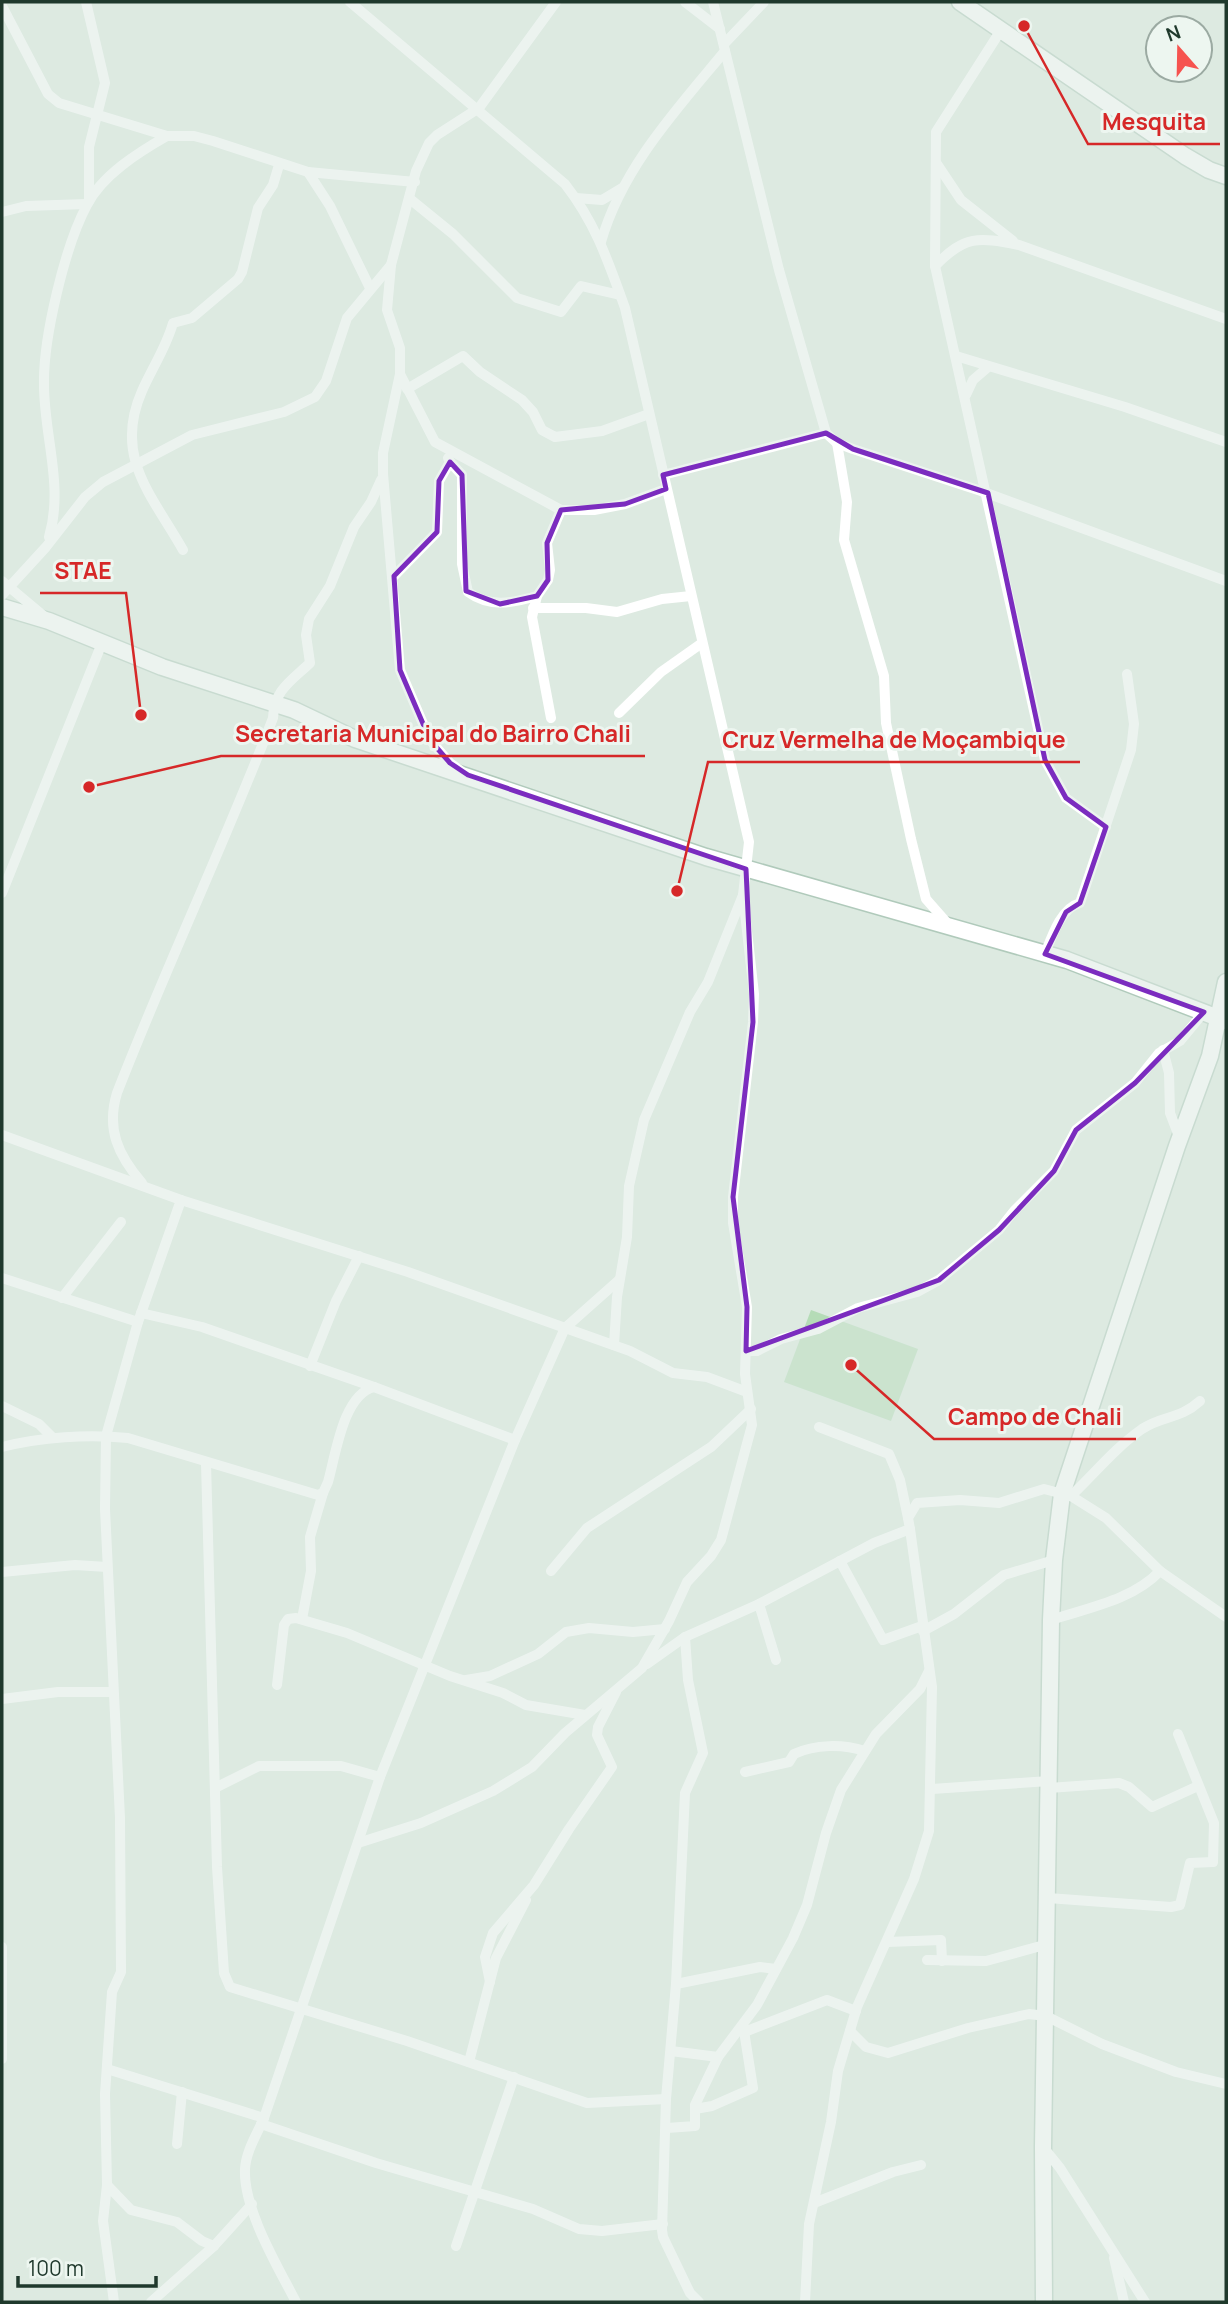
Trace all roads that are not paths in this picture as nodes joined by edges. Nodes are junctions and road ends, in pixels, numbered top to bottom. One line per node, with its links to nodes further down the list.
1 (86, 2): 13 (street)
2 (350, 2): 12 (street)
3 (556, 2): 12 (street)
4 (685, 2): 9 (street)
5 (713, 2): 9 (street)
6 (764, 2): 11 (street)
7 (960, 2): 10 (street)
8 (2, 6): 13 (street)
9 (720, 29): 11 (street)
10 (1001, 30): 15 (street); 18 (street)
11 (724, 47): 20 (street); 38 (street)
12 (479, 108): 19 (street); 21 (street)
13 (98, 115): 14 (street); 23 (street)
14 (167, 136): 16 (street); 23 (street)
15 (936, 164): 26 (street); 28 (street)
16 (279, 165): 17 (street); 43 (street)
17 (308, 172): 19 (street); 29 (street)
18 (1226, 176)
19 (415, 182): 22 (street)
20 (625, 186): 21 (street); 25 (street)
21 (576, 198): 25 (street)
22 (410, 199): 27 (street); 30 (street)
23 (88, 203): 24 (street); 49 (street)
24 (2, 212)
25 (601, 242): 30 (street)
26 (1018, 245): 28 (street); 31 (street)
27 (391, 265): 29 (street); 34 (street)
28 (935, 266): 32 (street)
29 (370, 288): 43 (street)
30 (620, 295): 37 (street)
31 (1226, 319)
32 (956, 356): 33 (street); 36 (street)
33 (987, 368): 36 (street); 39 (street)
34 (400, 374): 35 (street); 44 (street)
35 (407, 389): 37 (street); 41 (street)
36 (965, 397): 47 (street)
37 (649, 414): 45 (street)
38 (826, 433): 40 (street); 45 (street)
39 (1226, 442)
40 (837, 443): 47 (street); 70 (street)
41 (441, 446): 42 (street); 48 (street)
42 (450, 462): 51 (street); 54 (street)
43 (135, 466): 49 (street); 50 (street)
44 (383, 474): 51 (street); 62 (street)
45 (663, 475): 46 (street)
46 (666, 489): 48 (street); 55 (street)
47 (988, 493): 52 (street); 66 (street)
48 (561, 510): 54 (street)
49 (46, 547): 53 (street)
50 (183, 550)
51 (394, 576): 65 (street)
52 (1226, 581)
53 (4, 588): 58 (street)
54 (537, 596): 57 (street)
55 (691, 596): 57 (street); 60 (street)
56 (2, 607): 58 (street)
57 (533, 608): 64 (street)
58 (49, 621): 59 (street)
59 (102, 643): 62 (street); 68 (street)
60 (702, 643): 63 (street); 67 (street)
61 (1127, 674): 66 (street)
62 (273, 704): 65 (street); 78 (street)
63 (619, 713)
64 (551, 718)
65 (468, 775): 67 (street)
66 (1106, 827): 71 (street)
67 (746, 869): 69 (street); 70 (street)
68 (2, 893)
69 (743, 895): 83 (street); 88 (street)
70 (950, 926): 71 (street)
71 (1045, 954): 73 (street)
72 (1226, 982): 74 (street)
73 (1204, 1012): 74 (street); 75 (street)
74 (1223, 1020): 77 (street)
75 (1163, 1050): 77 (street); 88 (street)
76 (2, 1135): 78 (street)
77 (1180, 1139): 104 (street)
78 (144, 1186): 79 (street)
79 (181, 1200): 81 (street); 85 (street)
80 (121, 1222): 84 (street)
81 (359, 1256): 86 (street); 89 (street)
82 (2, 1278): 84 (street)
83 (621, 1278): 86 (street); 87 (street)
84 (62, 1298): 85 (street)
85 (139, 1318): 89 (street); 96 (street)
86 (565, 1328): 87 (street); 99 (street)
87 (614, 1345): 91 (street)
88 (746, 1351): 91 (street)
89 (310, 1366): 90 (street)
90 (374, 1387): 99 (street); 103 (street)
91 (747, 1392): 94 (street)
92 (1200, 1401): 104 (street)
93 (2, 1406): 97 (street)
94 (751, 1409): 109 (street); 117 (street)
95 (819, 1427): 105 (street)
96 (107, 1436): 98 (street); 101 (street); 102 (street)
97 (53, 1438): 98 (street); 100 (street)
98 (87, 1438): 101 (street)
99 (515, 1440): 120 (street)
100 (2, 1447)
101 (106, 1455): 108 (street)
102 (206, 1463): 103 (street); 131 (street)
103 (323, 1493): 114 (street)
104 (1066, 1495): 105 (street); 106 (street); 110 (street)
105 (909, 1524): 107 (street); 116 (street)
106 (1054, 1560): 115 (street); 116 (street)
107 (839, 1561): 112 (street); 116 (street)
108 (107, 1567): 111 (street); 126 (street)
109 (551, 1571)
110 (1160, 1571): 113 (street); 115 (street)
111 (2, 1572)
112 (759, 1604): 118 (street); 119 (street)
113 (1226, 1617)
114 (302, 1619): 120 (street); 124 (street)
115 (1051, 1620): 135 (street)
116 (923, 1628): 122 (street)
117 (665, 1629): 121 (street); 123 (street)
118 (685, 1637): 121 (street); 148 (street)
119 (776, 1660)
120 (424, 1664): 123 (street); 134 (street)
121 (642, 1668): 125 (street)
122 (929, 1671): 130 (street); 138 (street)
123 (464, 1680): 128 (street)
124 (277, 1685)
125 (618, 1690): 128 (street); 157 (street)
126 (113, 1692): 127 (street); 158 (street)
127 (2, 1699)
128 (585, 1715): 139 (street)
129 (1178, 1734): 136 (street)
130 (865, 1751): 132 (street); 147 (street)
131 (216, 1768): 133 (street); 137 (street)
132 (745, 1772)
133 (233, 1776): 134 (street); 137 (street)
134 (380, 1777): 139 (street)
135 (1049, 1784): 136 (street); 138 (street); 141 (street)
136 (1198, 1786): 140 (street)
137 (216, 1787): 149 (street)
138 (932, 1790): 142 (street)
139 (358, 1843): 149 (street)
140 (1220, 1851): 141 (street)
141 (1048, 1898): 143 (street)
142 (887, 1942): 146 (street); 150 (street)
143 (1048, 1944): 146 (street); 151 (street)
144 (2, 1947): 156 (street)
145 (927, 1960): 146 (street)
146 (942, 1961)
147 (776, 1969): 148 (street); 152 (street)
148 (676, 1984): 154 (street)
149 (299, 2009): 157 (street); 164 (street)
150 (856, 2011): 152 (street); 153 (street)
151 (1046, 2016): 153 (street); 160 (street); 167 (street)
152 (743, 2030): 155 (street); 163 (street)
153 (850, 2031): 171 (street)
154 (671, 2051): 155 (street); 162 (street)
155 (718, 2057): 163 (street)
156 (2, 2059)
157 (468, 2062): 159 (street)
158 (107, 2068): 161 (street); 169 (street)
159 (514, 2077): 162 (street); 170 (street)
160 (1226, 2084)
161 (183, 2092): 164 (street); 166 (street)
162 (666, 2099): 165 (street)
163 (695, 2109): 165 (street)
164 (262, 2121): 170 (street); 172 (street)
165 (667, 2128): 173 (street)
166 (177, 2144)
167 (1043, 2147): 176 (street); 182 (street)
168 (920, 2165): 171 (street)
169 (107, 2185): 174 (street); 177 (street)
170 (474, 2193): 173 (street); 175 (street)
171 (814, 2203): 181 (street)
172 (251, 2204): 174 (street); 179 (street)
173 (663, 2224): 180 (street)
174 (214, 2246): 178 (street)
175 (456, 2246)
176 (1112, 2252): 183 (street); 184 (street)
177 (114, 2302)
178 (151, 2302)
179 (296, 2302)
180 (699, 2302)
181 (805, 2302)
182 (1044, 2302)
183 (1124, 2302)
184 (1145, 2302)

